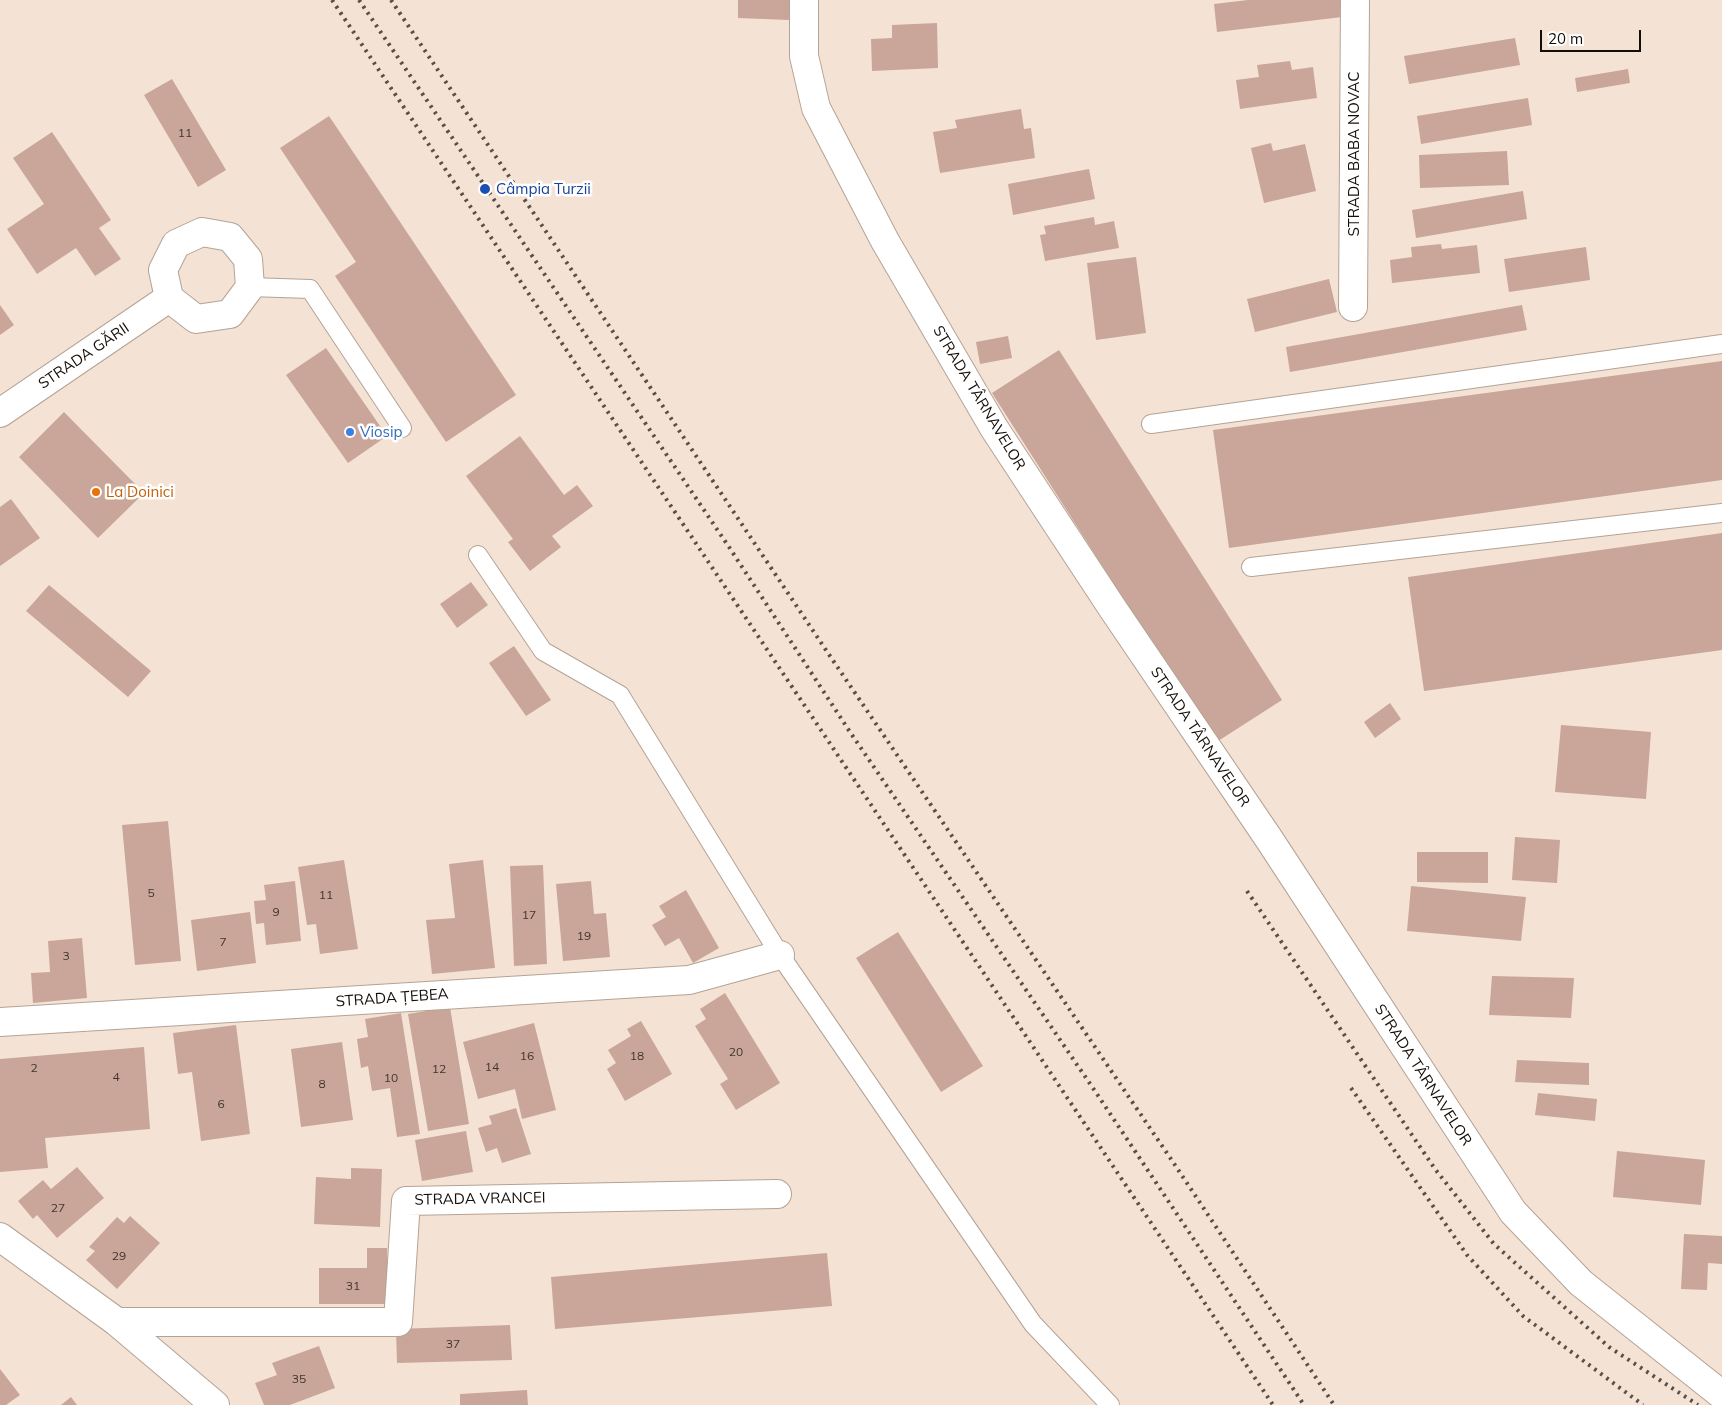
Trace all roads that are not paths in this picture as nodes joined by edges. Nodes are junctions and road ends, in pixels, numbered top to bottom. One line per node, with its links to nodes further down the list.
1 (804, 0): 18 (street, STRADA TÂRNAVELOR)
2 (1355, 0): 5 (street, STRADA BABA NOVAC)
3 (250, 287): 4 (street); 4 (street); 9 (lane)
4 (169, 298): 7 (street, STRADA GĂRII)
5 (1353, 307)
6 (1722, 344): 8 (lane)
7 (0, 413)
8 (1151, 424)
9 (402, 428)
10 (1722, 512): 12 (lane)
11 (478, 555): 13 (lane)
12 (1251, 567)
13 (780, 954): 14 (street, STRADA ȚEBEA); 20 (lane)
14 (0, 1022)
15 (777, 1194): 17 (street, STRADA VRANCEI)
16 (0, 1237): 17 (street)
17 (117, 1322): 19 (street)
18 (1722, 1395)
19 (216, 1405)
20 (1110, 1405)

